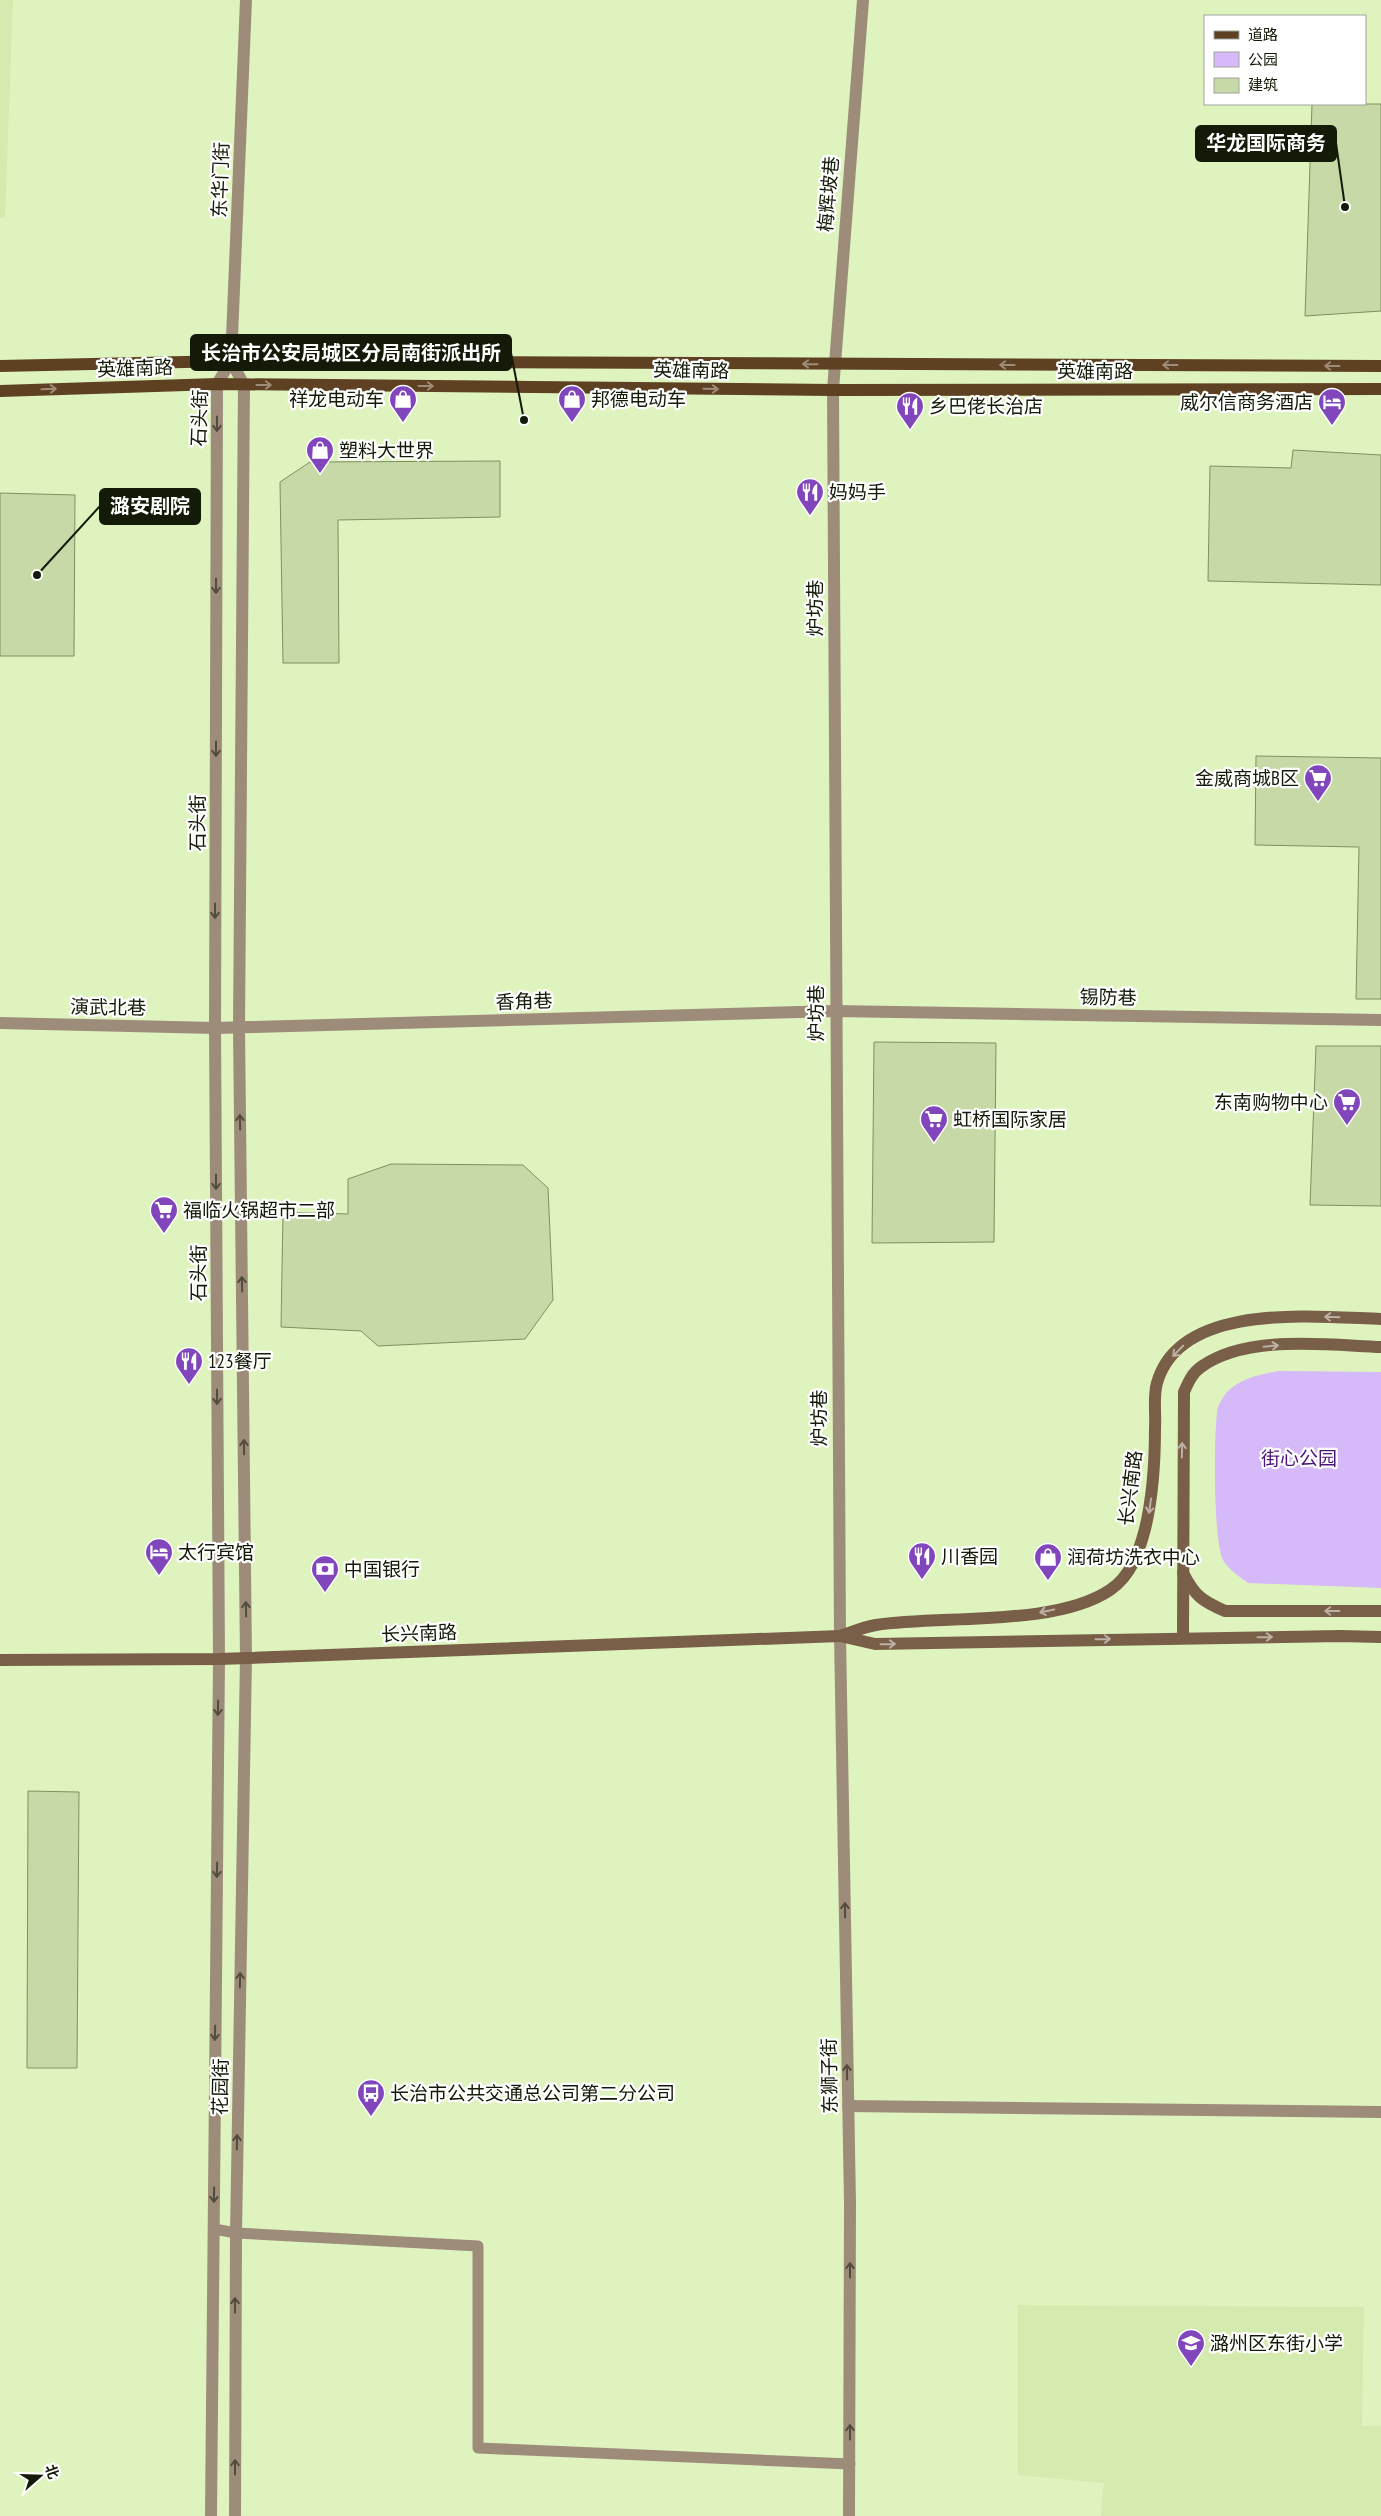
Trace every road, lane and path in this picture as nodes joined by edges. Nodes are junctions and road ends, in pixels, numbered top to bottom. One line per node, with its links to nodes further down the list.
1 (246, 0): 3 (street, 东华门街)
2 (863, 0): 5 (street, 梅辉坡巷)
3 (231, 361): 5 (main road, 英雄南路, one-way to 3); 6 (main road, 英雄南路); 7 (street, 石头街); 8 (street)
4 (1378, 364): 5 (main road, 英雄南路, one-way to 5)
5 (834, 365): 10 (street, 梅辉坡巷)
6 (0, 366)
7 (217, 384): 8 (main road, 英雄南路); 9 (main road, 英雄南路, one-way to 7); 15 (street, 石头街, one-way to 15)
8 (244, 385): 10 (main road, 英雄南路, one-way to 10); 16 (street)
9 (0, 390)
10 (833, 390): 11 (main road, 英雄南路); 12 (street, 炉坊巷)
11 (1380, 390)
12 (835, 1011): 13 (street, 锡防巷); 16 (street, 香角巷); 21 (street, 炉坊巷)
13 (1381, 1020)
14 (0, 1023): 15 (street, 演武北巷)
15 (215, 1028): 16 (street, 香角巷); 25 (street, 石头街, one-way to 25)
16 (239, 1028): 24 (street, one-way to 16)
17 (1381, 1319): 21 (main road, 长兴南路, one-way to 21)
18 (1381, 1346): 19 (main road, one-way to 18)
19 (1182, 1571): 20 (main road, one-way to 19); 23 (main road)
20 (1381, 1610)
21 (840, 1636): 23 (main road, 长兴南路, one-way to 23); 24 (main road, 长兴南路); 27 (street, 东狮子街, one-way to 21)
22 (1381, 1637): 23 (main road, 长兴南路, one-way to 22)
23 (1183, 1638)
24 (246, 1658): 25 (main road, 长兴南路); 30 (street, 花园街, one-way to 24)
25 (219, 1659): 26 (main road, 长兴南路); 29 (street, 花园街, one-way to 29)
26 (0, 1660)
27 (848, 2106): 28 (street); 31 (street, 东狮子街, one-way to 27)
28 (1381, 2112)
29 (214, 2228): 30 (lane); 32 (street, 花园街)
30 (236, 2233): 31 (lane); 33 (street, 花园街, one-way to 30)
31 (850, 2464): 34 (street, 东狮子街)
32 (211, 2516)
33 (235, 2516)
34 (849, 2516)

